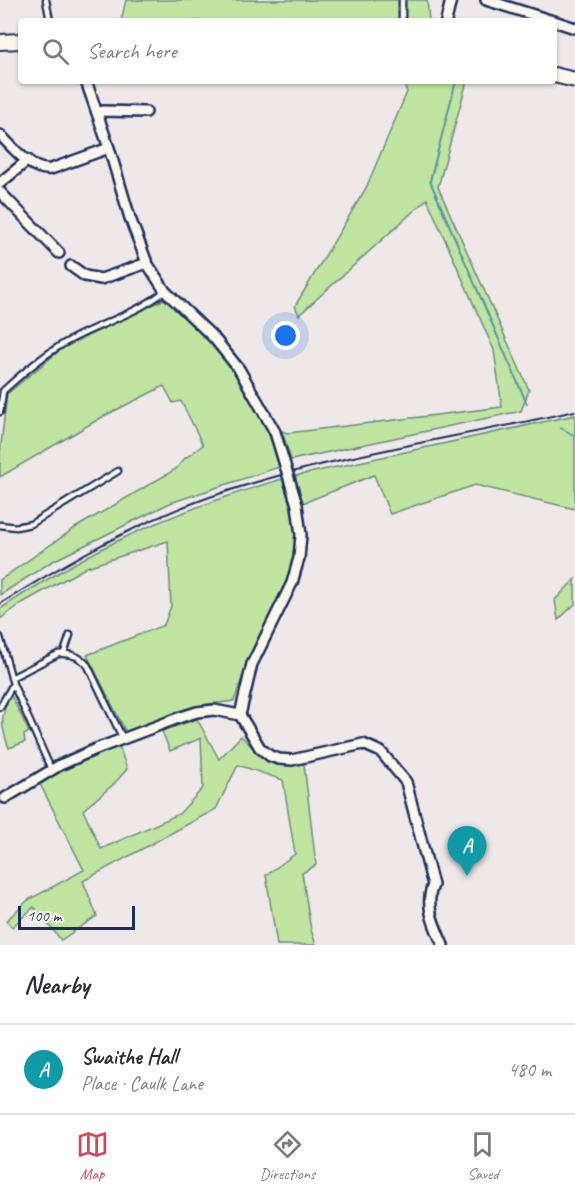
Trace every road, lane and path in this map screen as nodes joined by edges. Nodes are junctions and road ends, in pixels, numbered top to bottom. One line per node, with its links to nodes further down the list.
1 (46, 0): 7 (lane)
2 (402, 0): 8 (lane)
3 (451, 0): 9 (street)
4 (486, 0): 6 (street)
5 (523, 0): 6 (street)
6 (520, 10): 10 (street)
7 (49, 18)
8 (402, 18)
9 (447, 18)
10 (545, 18)
11 (557, 22): 12 (street)
12 (575, 28)
13 (18, 41): 14 (main road)
14 (0, 42)
15 (557, 76): 16 (main road)
16 (575, 80)
17 (87, 84): 19 (street)
18 (146, 112): 19 (street)
19 (97, 113): 21 (street)
20 (0, 135): 22 (street)
21 (109, 148): 22 (street); 26 (street)
22 (28, 160): 23 (street)
23 (0, 183)
24 (0, 192): 25 (street)
25 (58, 253)
26 (147, 263): 27 (street); 28 (street)
27 (71, 266)
28 (165, 291): 29 (lane); 38 (street, bridge)
29 (0, 412)
30 (118, 471): 31 (lane)
31 (0, 525)
32 (70, 635): 34 (lane)
33 (0, 637): 35 (lane)
34 (64, 654): 35 (lane); 39 (lane)
35 (11, 678): 36 (lane)
36 (12, 684): 37 (lane); 40 (lane)
37 (0, 707)
38 (240, 716): 39 (street); 42 (street)
39 (123, 739): 40 (street)
40 (51, 770): 41 (street)
41 (5, 798)
42 (442, 945)

